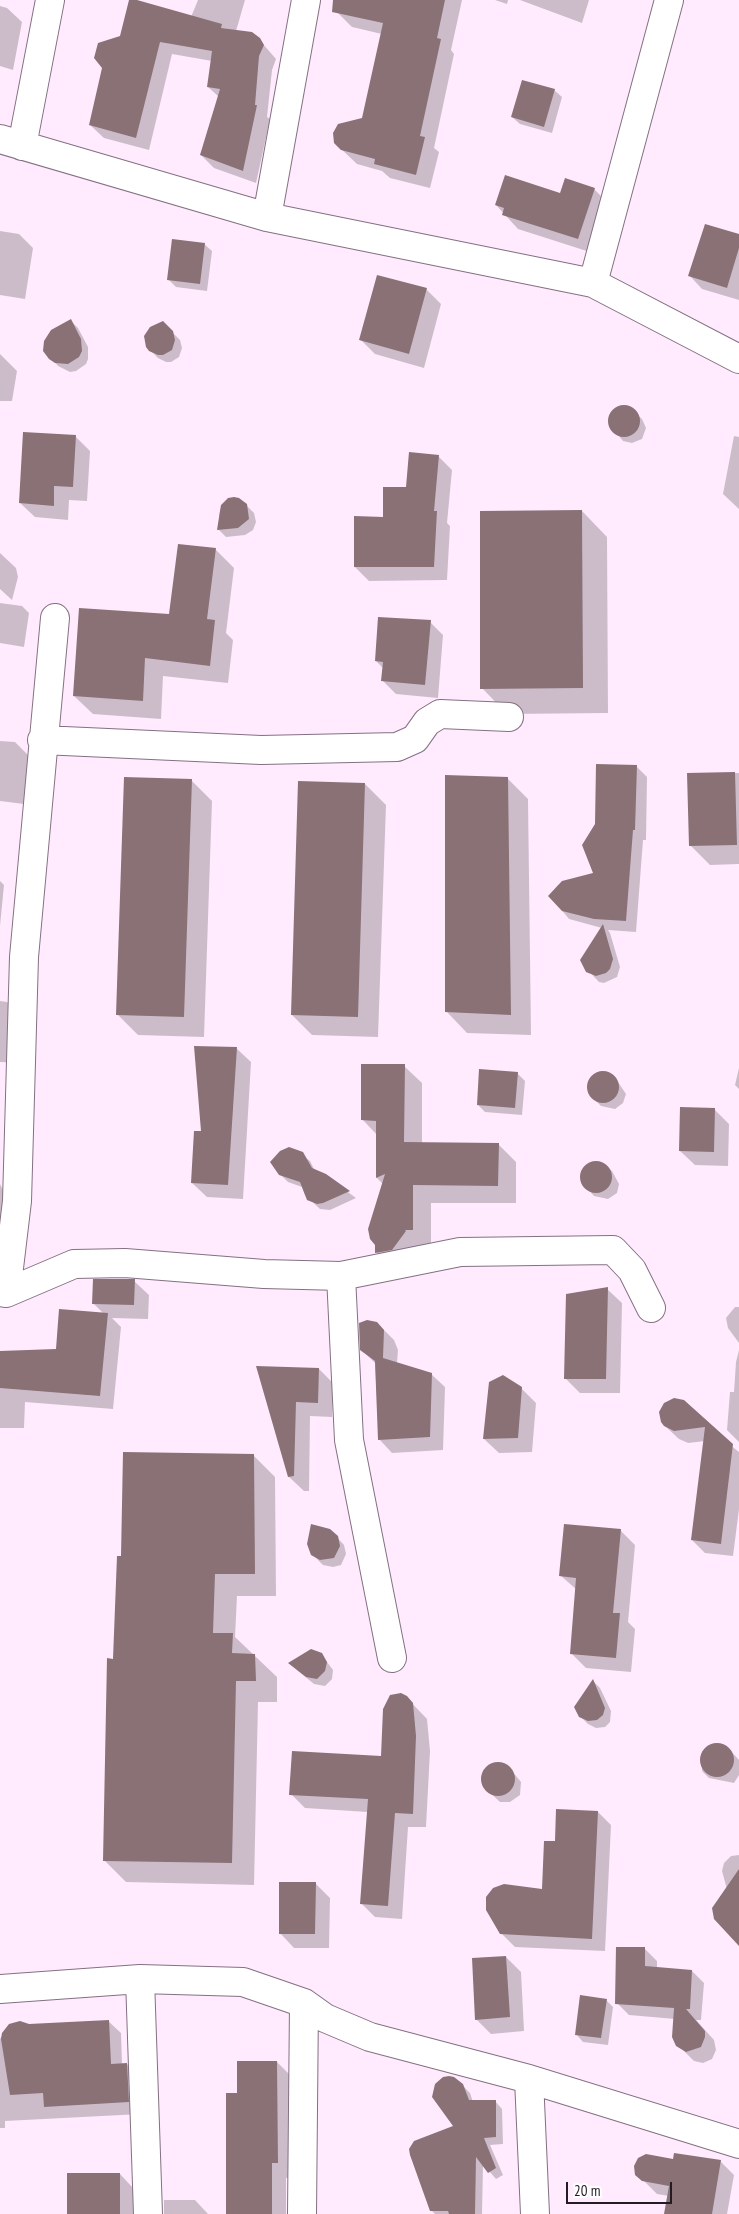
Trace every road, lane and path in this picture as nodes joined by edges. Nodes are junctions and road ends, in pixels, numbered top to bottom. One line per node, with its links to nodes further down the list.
1 (50, 0): 4 (street)
2 (306, 0): 5 (street)
3 (669, 0): 6 (street)
4 (11, 143): 5 (street)
5 (267, 217): 6 (street)
6 (593, 283): 7 (street)
7 (739, 359)
8 (55, 618): 10 (street)
9 (509, 717): 10 (street)
10 (42, 740): 12 (street)
11 (341, 1276): 12 (street); 13 (street); 14 (street)
12 (3, 1292)
13 (651, 1308)
14 (392, 1658)
15 (140, 1980): 16 (street); 17 (street); 20 (street)
16 (0, 1989)
17 (304, 2003): 18 (street); 21 (street)
18 (529, 2080): 19 (street); 22 (street)
19 (739, 2144)
20 (148, 2214)
21 (302, 2214)
22 (535, 2214)

